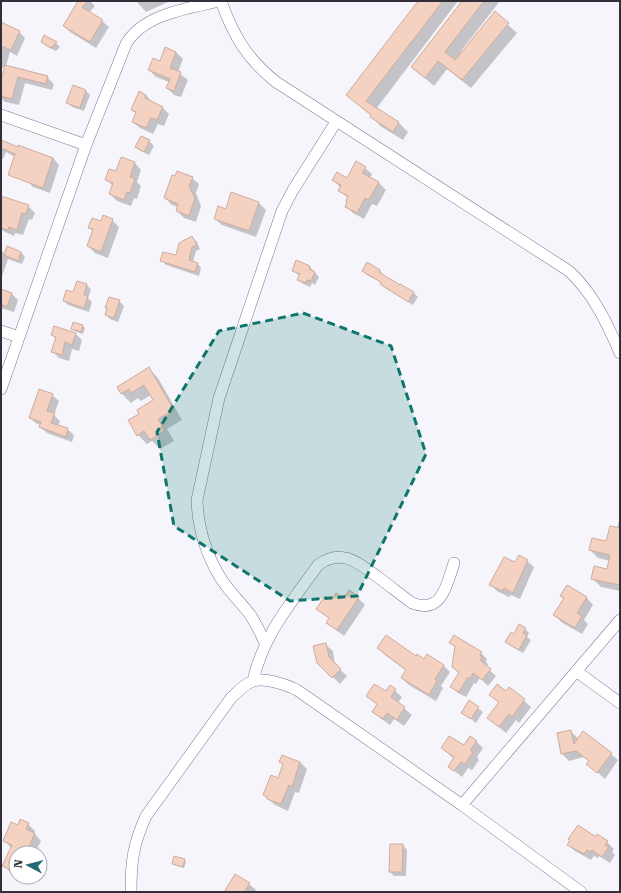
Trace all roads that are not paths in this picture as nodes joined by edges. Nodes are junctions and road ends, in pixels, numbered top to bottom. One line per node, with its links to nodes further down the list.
1 (220, 1): 3 (street); 4 (street)
2 (1, 115): 4 (street)
3 (336, 122): 7 (street); 12 (street)
4 (86, 145): 6 (street)
5 (1, 331): 6 (street)
6 (18, 337): 9 (street)
7 (617, 341): 8 (street)
8 (620, 353)
9 (1, 389)
10 (454, 563): 12 (street)
11 (620, 620): 13 (street)
12 (265, 643): 14 (street)
13 (576, 671): 15 (street); 16 (street)
14 (253, 681): 16 (street); 17 (street)
15 (620, 703)
16 (462, 805): 18 (street)
17 (131, 892)
18 (581, 892)

